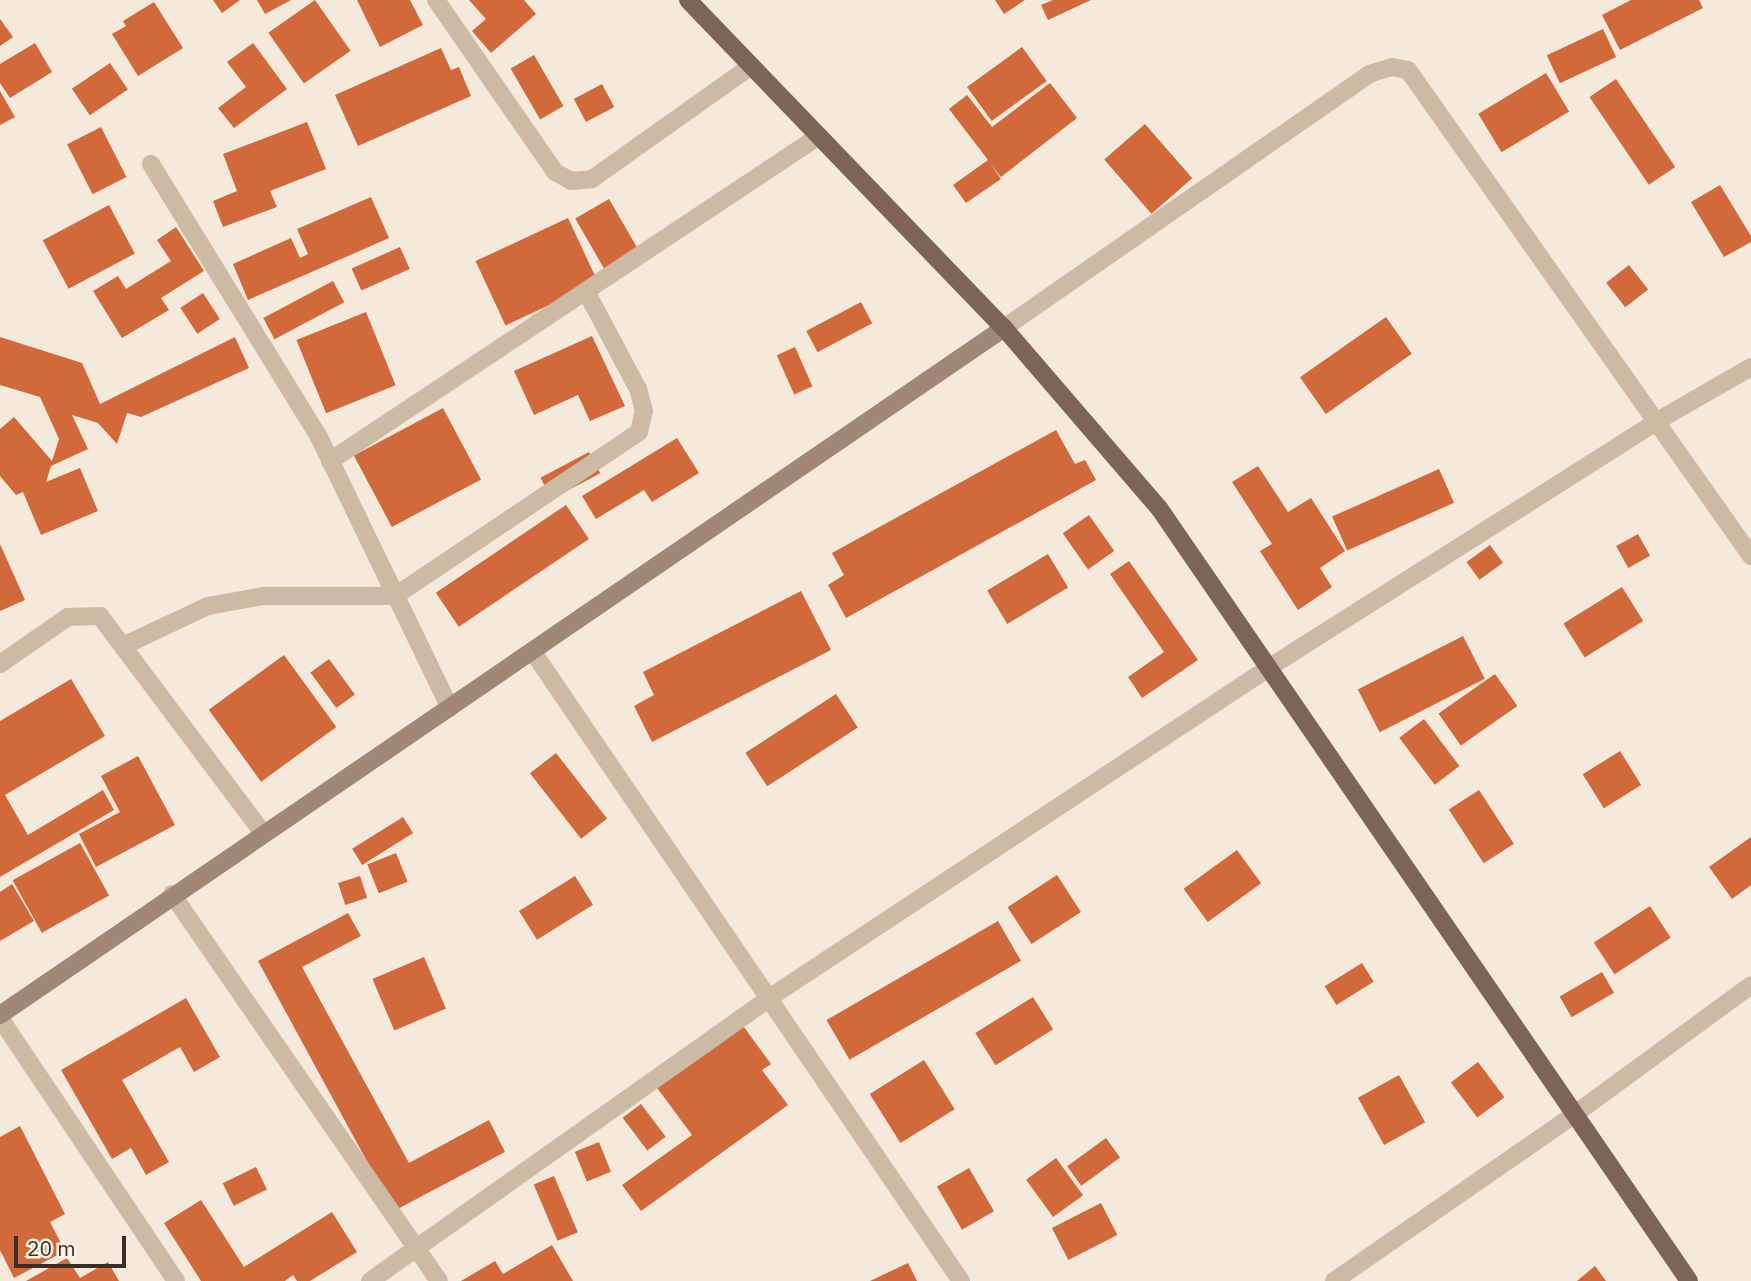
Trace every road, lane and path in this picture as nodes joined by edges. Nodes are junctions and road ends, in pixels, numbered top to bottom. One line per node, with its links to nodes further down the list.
1 (436, 0): 3 (street)
2 (688, 0): 3 (main road)
3 (751, 66): 4 (main road)
4 (819, 136): 6 (street); 7 (main road)
5 (152, 164): 10 (street)
6 (586, 291): 10 (street); 12 (street)
7 (1004, 328): 9 (street); 14 (main road); 16 (main road)
8 (1751, 367): 9 (street)
9 (1659, 420): 11 (street); 16 (street)
10 (330, 461): 12 (street)
11 (1751, 556)
12 (395, 596): 13 (street); 17 (street)
13 (123, 646): 15 (street); 18 (street)
14 (533, 652): 17 (main road); 21 (street)
15 (0, 664)
16 (1270, 667): 21 (street); 23 (main road)
17 (450, 708): 18 (main road)
18 (263, 833): 19 (main road)
19 (172, 894): 22 (main road); 24 (street)
20 (1751, 985): 23 (street)
21 (769, 998): 24 (street); 28 (street)
22 (0, 1017): 25 (street)
23 (1575, 1114): 29 (street); 30 (main road)
24 (415, 1247): 26 (street); 27 (street)
25 (176, 1281)
26 (370, 1281)
27 (439, 1281)
28 (961, 1281)
29 (1334, 1281)
30 (1689, 1281)

